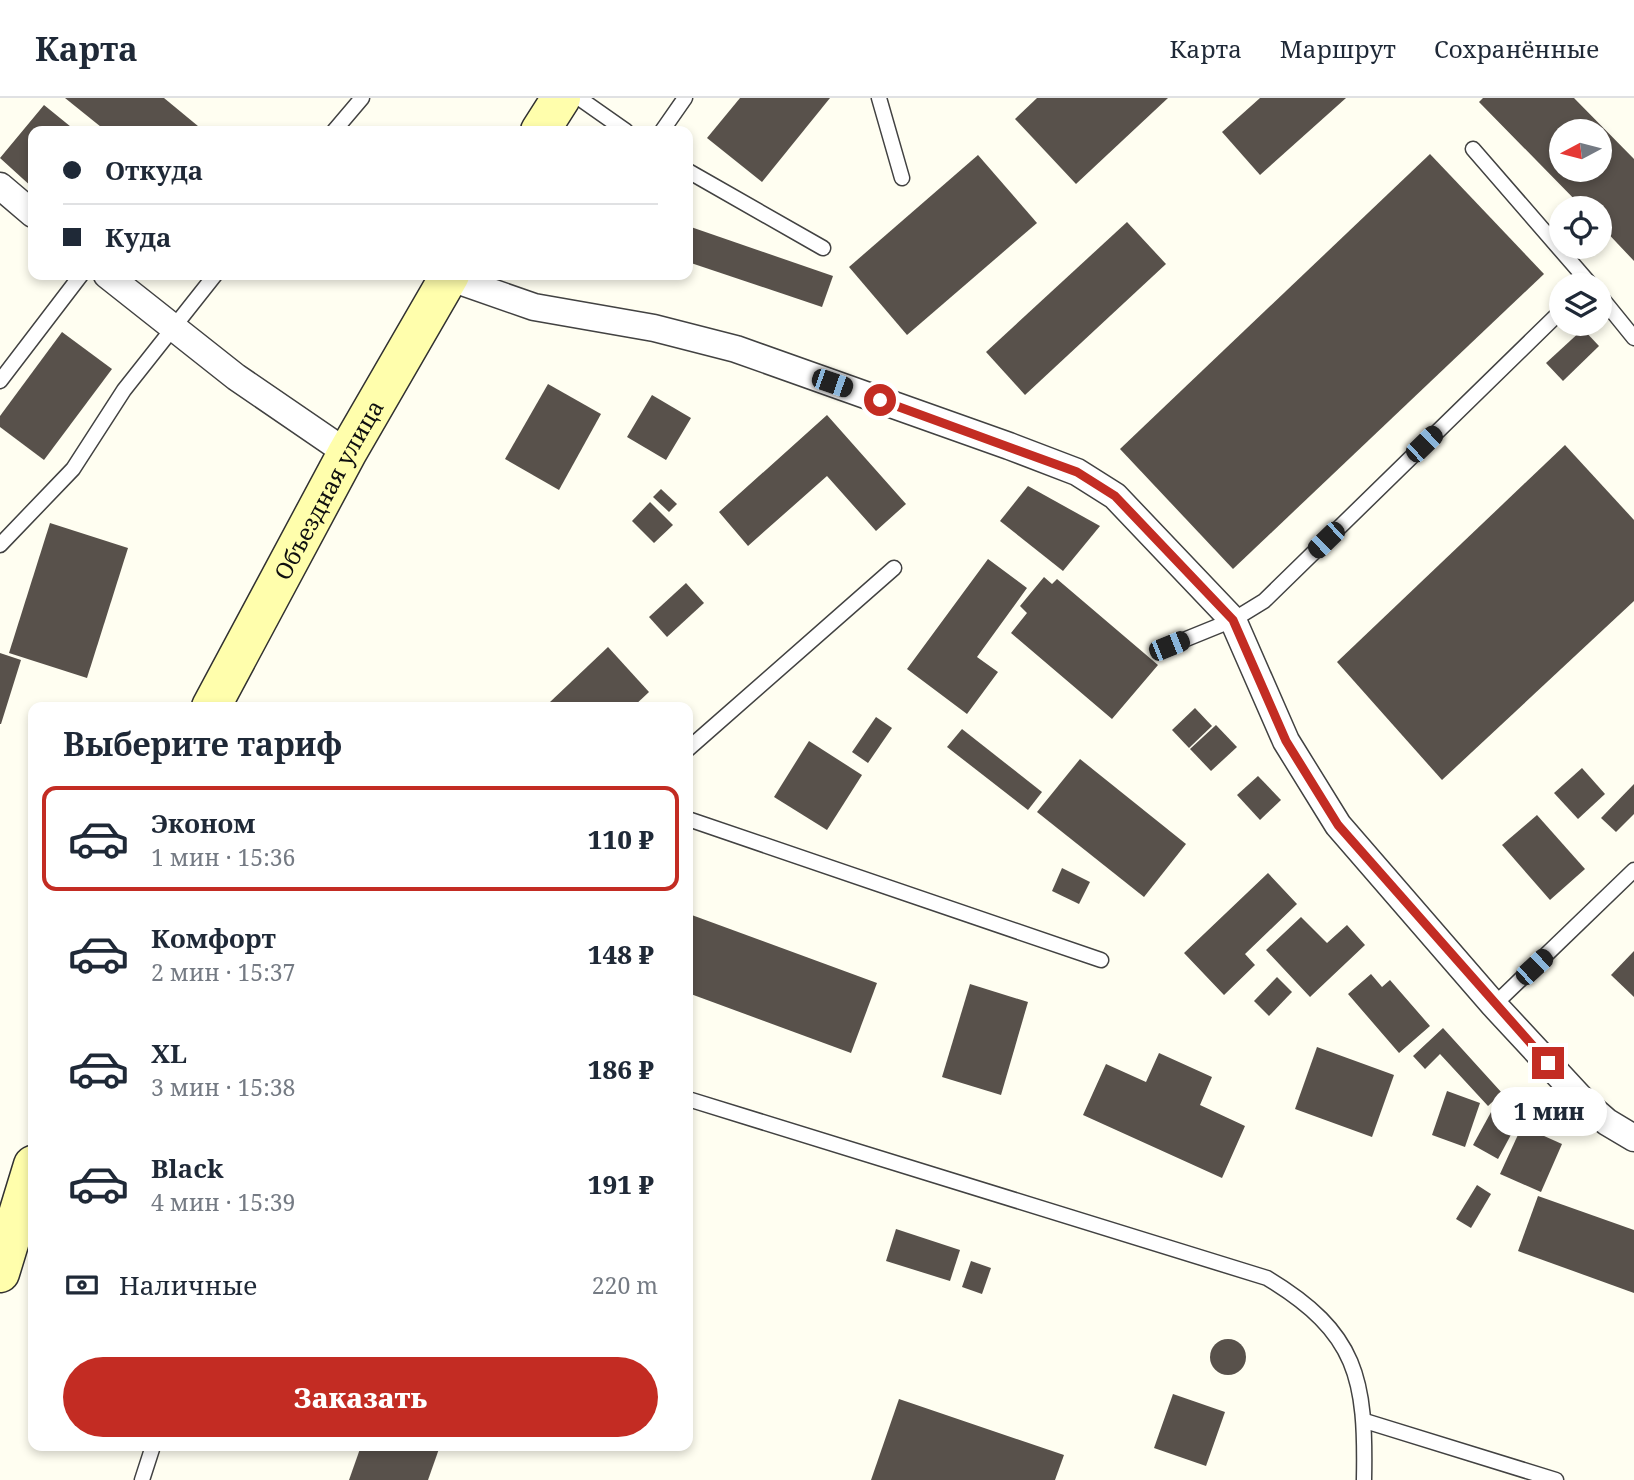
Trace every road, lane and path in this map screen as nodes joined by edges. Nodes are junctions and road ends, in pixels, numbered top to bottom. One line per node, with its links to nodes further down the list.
1 (362, 98): 6 (lane)
2 (561, 98): 7 (main road)
3 (579, 98): 8 (lane)
4 (685, 98): 9 (lane)
5 (879, 98): 12 (lane)
6 (338, 126)
7 (543, 126)
8 (619, 126)
9 (665, 126)
10 (1473, 149): 16 (lane)
11 (693, 175): 15 (lane)
12 (901, 178)
13 (0, 186): 14 (street)
14 (28, 210)
15 (823, 248)
16 (1579, 273)
17 (76, 280): 26 (lane)
18 (113, 280): 24 (street)
19 (211, 280): 24 (lane)
20 (447, 280): 27 (main road, Объездная улица)
21 (460, 280): 30 (street)
22 (1612, 311): 25 (lane)
23 (1549, 323): 30 (lane)
24 (170, 328): 27 (street); 28 (lane)
25 (1634, 338)
26 (0, 381)
27 (347, 453): 32 (main road, Объездная улица)
28 (0, 545)
29 (894, 568): 33 (lane)
30 (1233, 620): 31 (lane); 37 (street)
31 (1169, 646)
32 (214, 702)
33 (693, 745)
34 (693, 821): 36 (lane)
35 (1634, 870): 37 (lane)
36 (1101, 960)
37 (1494, 1004): 39 (street)
38 (693, 1100): 42 (lane)
39 (1634, 1138)
40 (28, 1181): 41 (main road)
41 (0, 1273)
42 (1365, 1421): 45 (lane); 46 (lane)
43 (151, 1451): 44 (lane)
44 (142, 1480)
45 (1364, 1480)
46 (1556, 1480)

